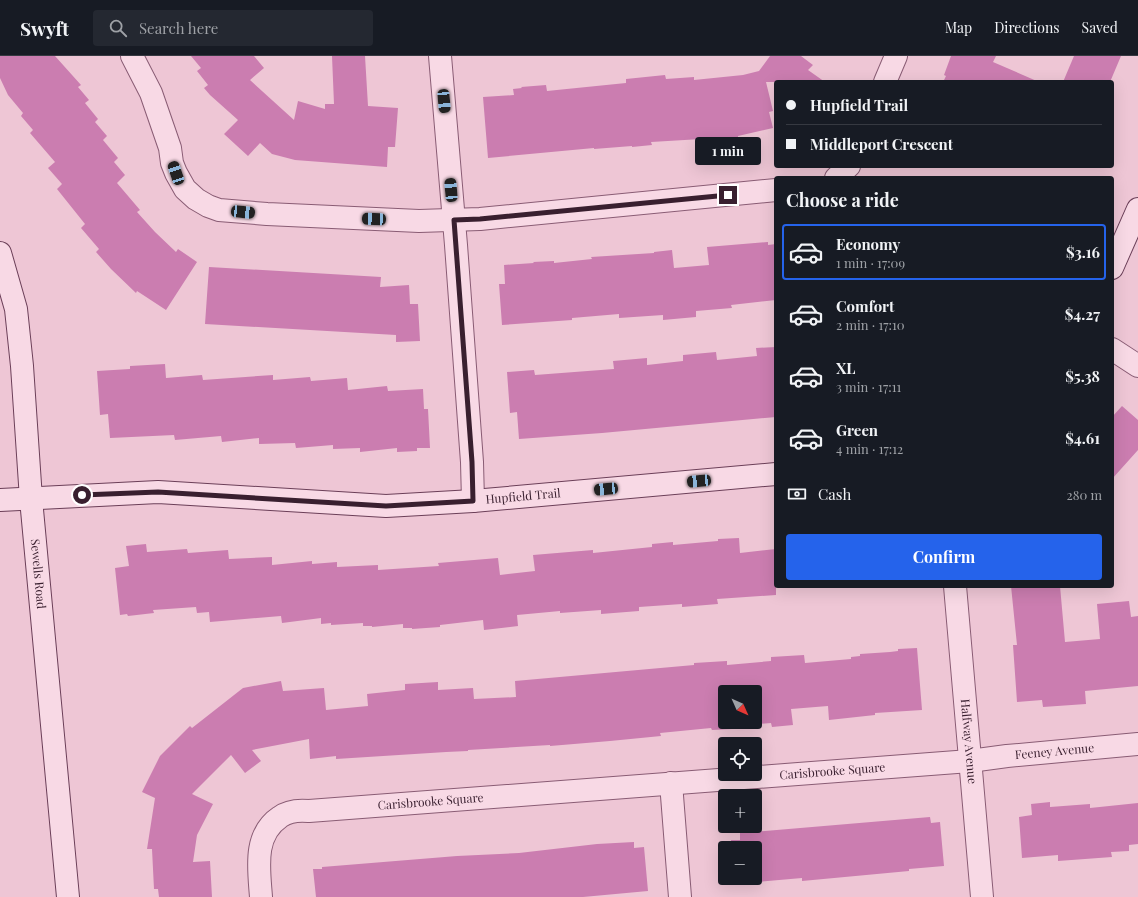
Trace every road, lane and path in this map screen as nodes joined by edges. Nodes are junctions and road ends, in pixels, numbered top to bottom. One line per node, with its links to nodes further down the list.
1 (132, 56): 9 (street)
2 (440, 56): 9 (street)
3 (896, 56): 4 (street)
4 (886, 80)
5 (847, 168): 6 (street)
6 (838, 176)
7 (774, 190): 9 (street)
8 (1138, 209): 11 (street)
9 (454, 220): 17 (street)
10 (0, 253): 15 (street, Sewells Road)
11 (1114, 263)
12 (1114, 350): 13 (street)
13 (1138, 366)
14 (774, 474): 17 (street, Hupfield Trail)
15 (31, 499): 16 (street, Hupfield Trail); 17 (street, Hupfield Trail); 22 (street, Sewells Road)
16 (0, 500)
17 (473, 501)
18 (955, 588): 20 (street, Halfway Avenue)
19 (1138, 744): 20 (street, Feeney Avenue)
20 (970, 760): 21 (street, Carisbrooke Square); 25 (street, Halfway Avenue)
21 (671, 783): 23 (street, Carisbrooke Square); 24 (street)
22 (68, 897)
23 (261, 897)
24 (680, 897)
25 (982, 897)

